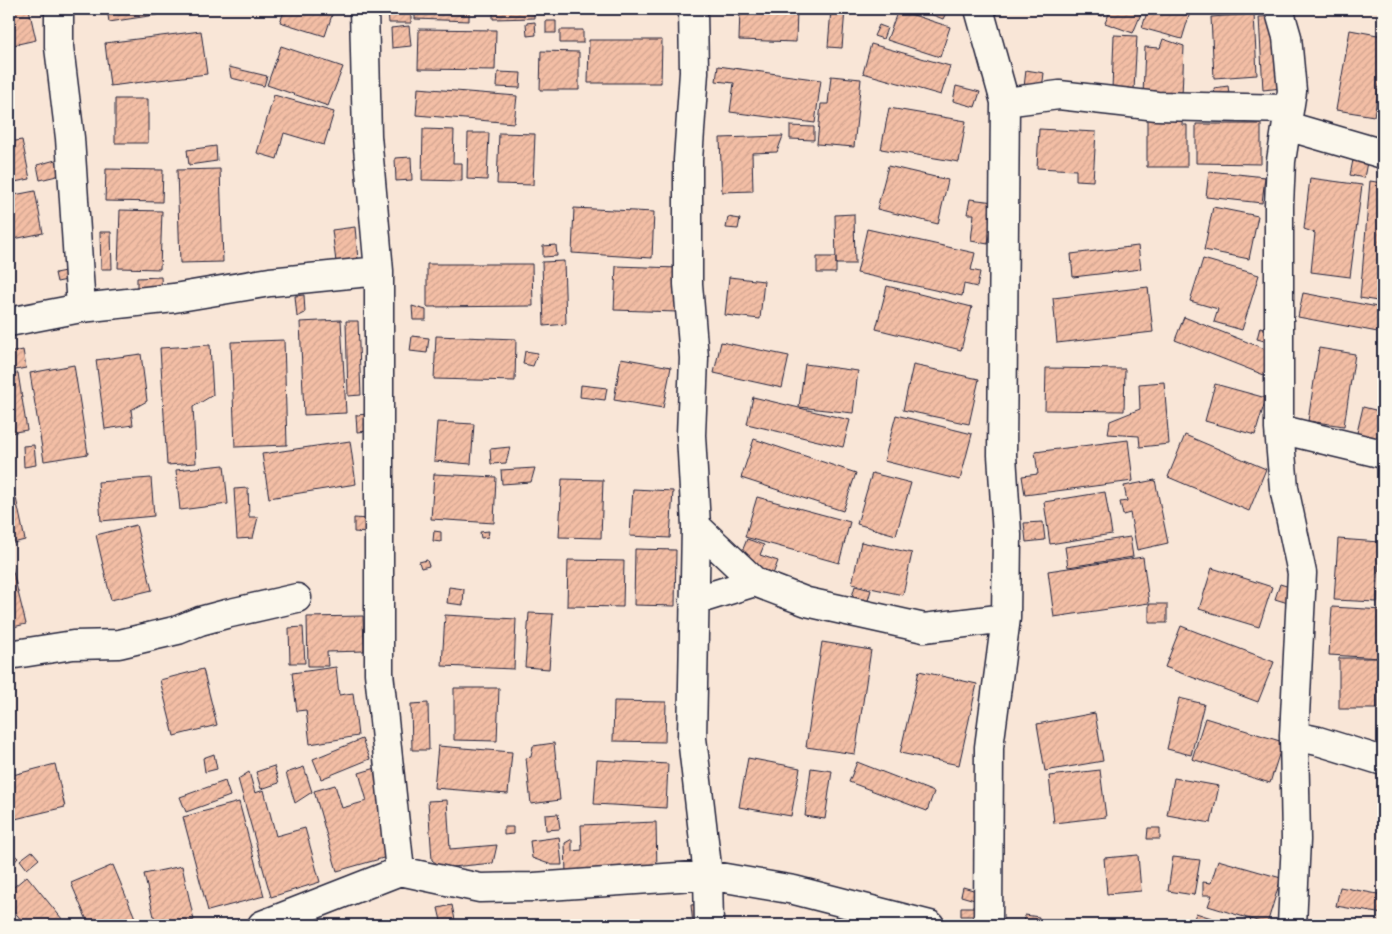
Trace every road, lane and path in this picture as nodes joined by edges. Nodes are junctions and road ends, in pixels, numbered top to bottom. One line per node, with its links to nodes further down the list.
1 (59, 9): 10 (street)
2 (364, 9): 9 (street)
3 (692, 9): 14 (street)
4 (979, 9): 6 (street)
5 (1278, 9): 7 (street)
6 (1005, 102): 7 (street); 18 (street)
7 (1288, 118): 8 (street); 12 (street)
8 (1383, 154)
9 (379, 271): 10 (street); 22 (street)
10 (81, 308): 11 (street)
11 (9, 322)
12 (1279, 429): 13 (street); 20 (street)
13 (1383, 454)
14 (696, 526): 15 (street); 17 (street)
15 (755, 582): 17 (street); 18 (street)
16 (297, 598): 19 (street)
17 (694, 601): 23 (street)
18 (1006, 618): 28 (street)
19 (9, 655)
20 (1294, 736): 21 (street); 29 (street)
21 (1383, 762)
22 (400, 872): 23 (street); 24 (street)
23 (708, 876): 26 (street); 27 (street)
24 (290, 919): 25 (street)
25 (262, 925)
26 (709, 925)
27 (930, 925)
28 (988, 925)
29 (1292, 925)

